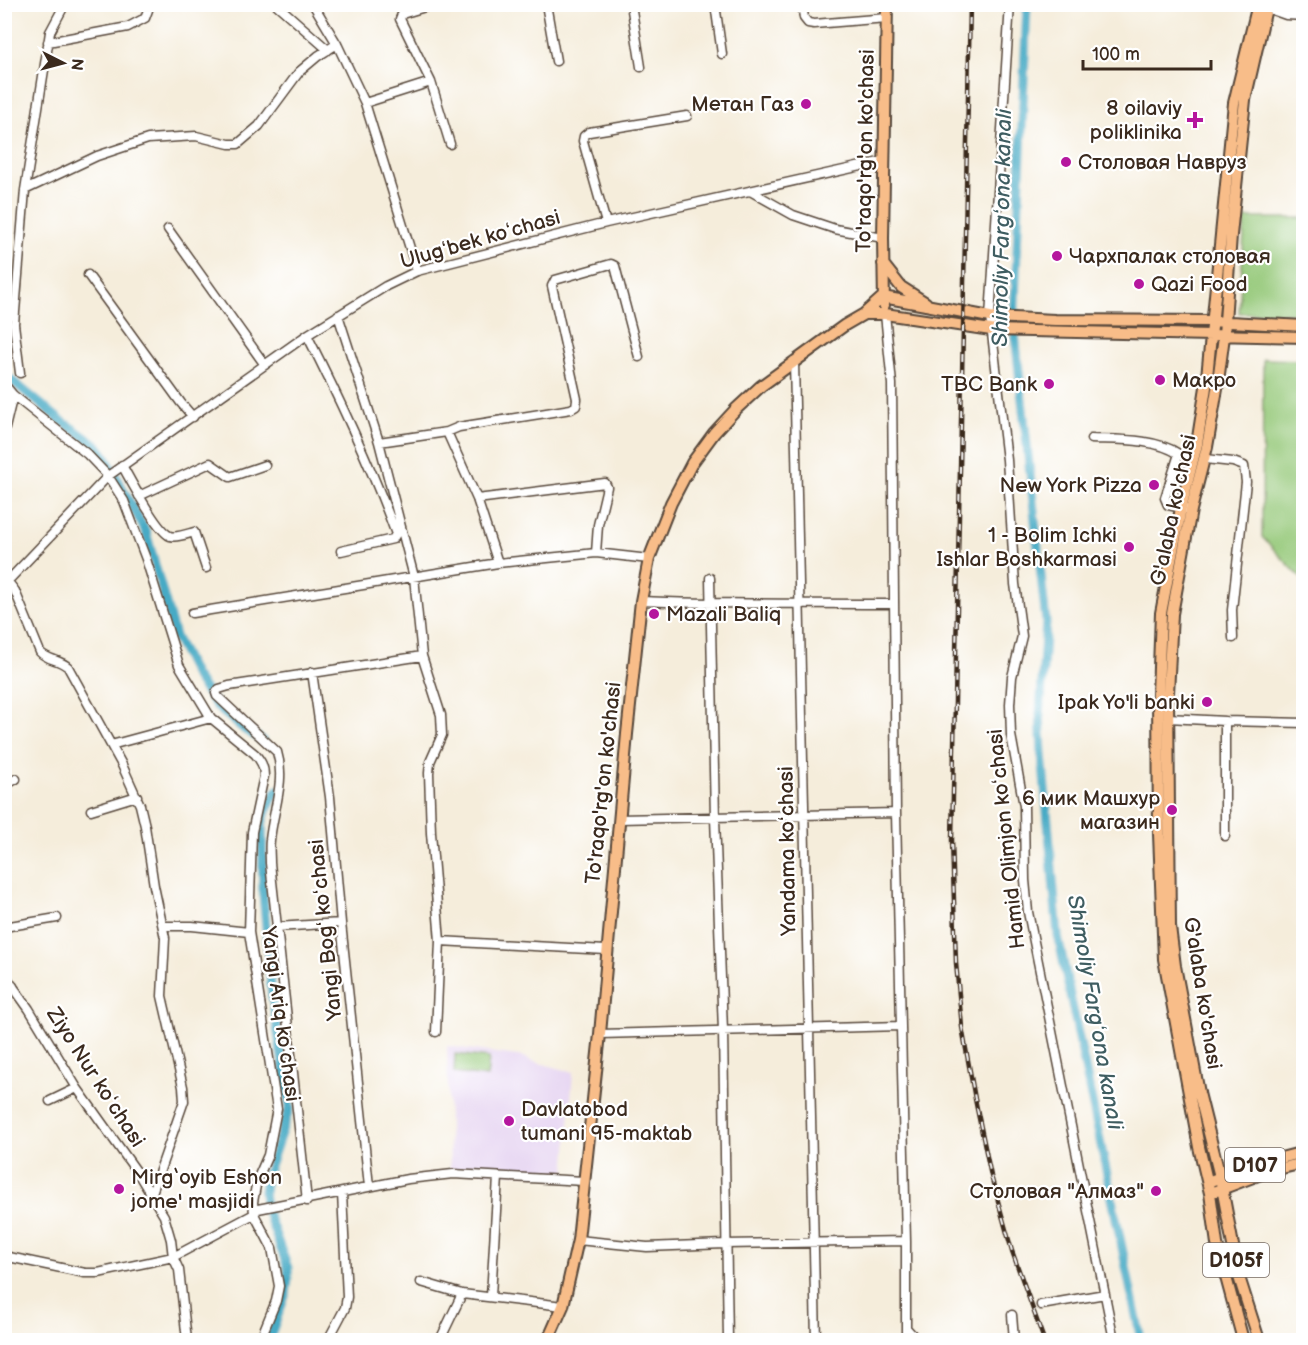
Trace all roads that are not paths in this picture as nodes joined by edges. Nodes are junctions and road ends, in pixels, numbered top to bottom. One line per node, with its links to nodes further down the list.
1 (65, 4): 15 (street)
2 (276, 4): 17 (street)
3 (313, 4): 16 (street)
4 (435, 4): 21 (street)
5 (546, 4): 19 (street)
6 (631, 4): 20 (street)
7 (715, 4): 18 (street)
8 (802, 4): 14 (street)
9 (887, 4): 14 (main road, To'raqo'rg'on ko'chasi)
10 (1010, 4): 39 (street, Hamid Olimjon koʻchasi)
11 (1262, 5): 13 (street); 40 (main road, D105f); 41 (main road, D105f)
12 (148, 10): 15 (street)
13 (1304, 16)
14 (887, 18): 25 (main road, To'raqo'rg'on ko'chasi)
15 (48, 42): 26 (street)
16 (337, 44): 17 (street); 22 (street)
17 (328, 50): 26 (street)
18 (722, 54)
19 (556, 62)
20 (641, 67)
21 (431, 82): 22 (street); 24 (street)
22 (365, 103): 32 (street)
23 (687, 116): 28 (street)
24 (450, 144)
25 (884, 161): 27 (street, Ulugʻbek koʻchasi); 30 (main road, To'raqo'rg'on ko'chasi)
26 (25, 190): 51 (street)
27 (752, 192): 28 (street, Ulugʻbek koʻchasi); 30 (street)
28 (606, 223): 32 (street, Ulugʻbek koʻchasi)
29 (168, 229): 50 (street)
30 (883, 238): 31 (main road, To'raqo'rg'on ko'chasi)
31 (883, 264): 34 (main road, To'raqo'rg'on ko'chasi); 35 (main road)
32 (417, 271): 38 (street, Ulugʻbek koʻchasi)
33 (88, 275): 54 (street)
34 (883, 297): 35 (main road); 36 (main road, To'raqo'rg'on ko'chasi); 37 (main road, To'raqo'rg'on ko'chasi)
35 (932, 307): 39 (main road)
36 (864, 314): 37 (main road); 49 (main road, To'raqo'rg'on ko'chasi)
37 (885, 314): 43 (main road); 78 (street)
38 (338, 315): 44 (street, Ulugʻbek koʻchasi); 58 (street)
39 (990, 317): 40 (main road); 43 (street, Hamid Olimjon koʻchasi)
40 (1212, 321): 41 (main road); 45 (main road, D105f)
41 (1225, 322): 42 (main road); 46 (main road, D105f)
42 (1304, 326)
43 (991, 330): 45 (main road); 136 (street, Hamid Olimjon koʻchasi)
44 (307, 335): 50 (street, Ulugʻbek koʻchasi); 67 (street)
45 (1211, 335): 46 (main road); 60 (main road, G'alaba ko'chasi / D105f)
46 (1224, 336): 47 (main road); 60 (main road, G'alaba ko'chasi / D105f)
47 (1304, 337)
48 (639, 357): 56 (street)
49 (794, 361): 69 (main road, To'raqo'rg'on ko'chasi); 76 (street, Yandama koʻchasi)
50 (265, 365): 54 (street, Ulugʻbek koʻchasi)
51 (20, 373)
52 (4, 384): 53 (street, Yangi Ariq koʻchasi)
53 (13, 395): 55 (street); 63 (street, Yangi Ariq koʻchasi)
54 (193, 417): 61 (street, Ulugʻbek koʻchasi)
55 (4, 432)
56 (447, 432): 58 (street); 65 (street)
57 (1091, 439): 59 (street)
58 (380, 442): 72 (street)
59 (1179, 454): 60 (street); 66 (street)
60 (1200, 457): 66 (main road, G'alaba ko'chasi / D105f); 80 (street)
61 (122, 465): 63 (street, Ulugʻbek koʻchasi); 64 (street)
62 (265, 465): 64 (street)
63 (108, 476): 74 (street, Ulugʻbek koʻchasi); 83 (street, Yangi Ariq koʻchasi)
64 (139, 496): 71 (street)
65 (477, 499): 68 (street); 70 (street)
66 (1186, 509): 84 (main road, G'alaba ko'chasi / D105f); 107 (main road, G'alaba ko'chasi / D105f)
67 (341, 551)
68 (596, 553): 69 (street); 70 (street)
69 (649, 559): 75 (main road, To'raqo'rg'on ko'chasi)
70 (498, 563): 72 (street)
71 (206, 568)
72 (414, 577): 79 (street); 81 (street)
73 (710, 578): 77 (street)
74 (5, 581): 87 (street)
75 (641, 602): 77 (street); 95 (main road, To'raqo'rg'on ko'chasi)
76 (800, 603): 77 (street); 78 (street); 93 (street, Yandama koʻchasi)
77 (712, 604): 94 (street)
78 (893, 604): 92 (street)
79 (192, 613)
80 (1233, 638)
81 (423, 656): 82 (street); 103 (street)
82 (312, 672): 98 (street, Yangi Bogʻ koʻchasi); 101 (street)
83 (211, 718): 87 (street); 102 (street, Yangi Ariq koʻchasi)
84 (1168, 718): 85 (street); 107 (main road, G'alaba ko'chasi / D105f)
85 (1226, 721): 86 (street); 96 (street)
86 (1304, 723)
87 (111, 745): 90 (street)
88 (16, 779): 89 (street)
89 (4, 786)
90 (136, 796): 91 (street); 99 (street)
91 (91, 810)
92 (896, 813): 93 (street); 108 (street)
93 (804, 815): 94 (street); 109 (street, Yandama koʻchasi)
94 (715, 818): 95 (street); 110 (street)
95 (619, 819): 104 (main road, To'raqo'rg'on ko'chasi)
96 (1225, 836)
97 (57, 918): 100 (street)
98 (341, 923): 101 (street); 121 (street, Yangi Bogʻ koʻchasi)
99 (163, 926): 102 (street); 123 (street)
100 (4, 927)
101 (276, 927): 126 (street)
102 (249, 932): 127 (street, Yangi Ariq koʻchasi)
103 (440, 941): 104 (street); 111 (street)
104 (606, 950): 112 (main road, To'raqo'rg'on ko'chasi)
105 (4, 974): 106 (street, Ziyo Nur koʻchasi)
106 (9, 988): 113 (street, Ziyo Nur koʻchasi)
107 (1178, 1009): 118 (main road, G'alaba ko'chasi / D105f); 120 (main road, G'alaba ko'chasi / D105f)
108 (901, 1026): 109 (street); 129 (street)
109 (810, 1029): 110 (street); 130 (street, Yandama koʻchasi)
110 (723, 1031): 112 (street); 131 (street)
111 (436, 1032)
112 (600, 1034): 119 (main road, To'raqo'rg'on ko'chasi)
113 (77, 1088): 114 (street); 123 (street, Ziyo Nur koʻchasi)
114 (50, 1101)
115 (1304, 1152): 118 (main road, D107)
116 (1304, 1163): 122 (main road, D107)
117 (498, 1177): 119 (street); 121 (street); 137 (street)
118 (1220, 1177): 120 (main road, D107); 122 (main road, G'alaba ko'chasi / D105f)
119 (584, 1181): 128 (main road, To'raqo'rg'on ko'chasi)
120 (1207, 1182): 125 (main road, G'alaba ko'chasi / D105f)
121 (369, 1186): 124 (street)
122 (1222, 1190): 125 (main road, D107); 154 (main road, G'alaba ko'chasi / D105f)
123 (152, 1193): 133 (street, Ziyo Nur koʻchasi)
124 (342, 1193): 126 (street); 144 (street)
125 (1210, 1193): 153 (main road, G'alaba ko'chasi / D105f)
126 (307, 1200): 127 (street)
127 (256, 1212): 133 (street); 143 (street)
128 (578, 1240): 131 (street); 139 (main road, To'raqo'rg'on ko'chasi)
129 (906, 1241): 130 (street); 141 (street)
130 (814, 1242): 131 (street); 148 (street, Yandama koʻchasi)
131 (725, 1244): 147 (street)
132 (4, 1256): 133 (street)
133 (173, 1257): 142 (street, Ziyo Nur koʻchasi)
134 (421, 1282): 135 (street)
135 (462, 1294): 137 (street); 145 (street)
136 (1105, 1294): 138 (street); 152 (street, Hamid Olimjon koʻchasi)
137 (492, 1296): 139 (street)
138 (1041, 1305)
139 (563, 1306): 146 (main road, To'raqo'rg'on ko'chasi)
140 (1012, 1315): 151 (street)
141 (907, 1329): 149 (street); 150 (street)
142 (188, 1341)
143 (260, 1341)
144 (328, 1341)
145 (440, 1341)
146 (548, 1341)
147 (728, 1341)
148 (816, 1341)
149 (906, 1341)
150 (917, 1341)
151 (1014, 1341)
152 (1114, 1341)
153 (1243, 1341)
154 (1259, 1341)

